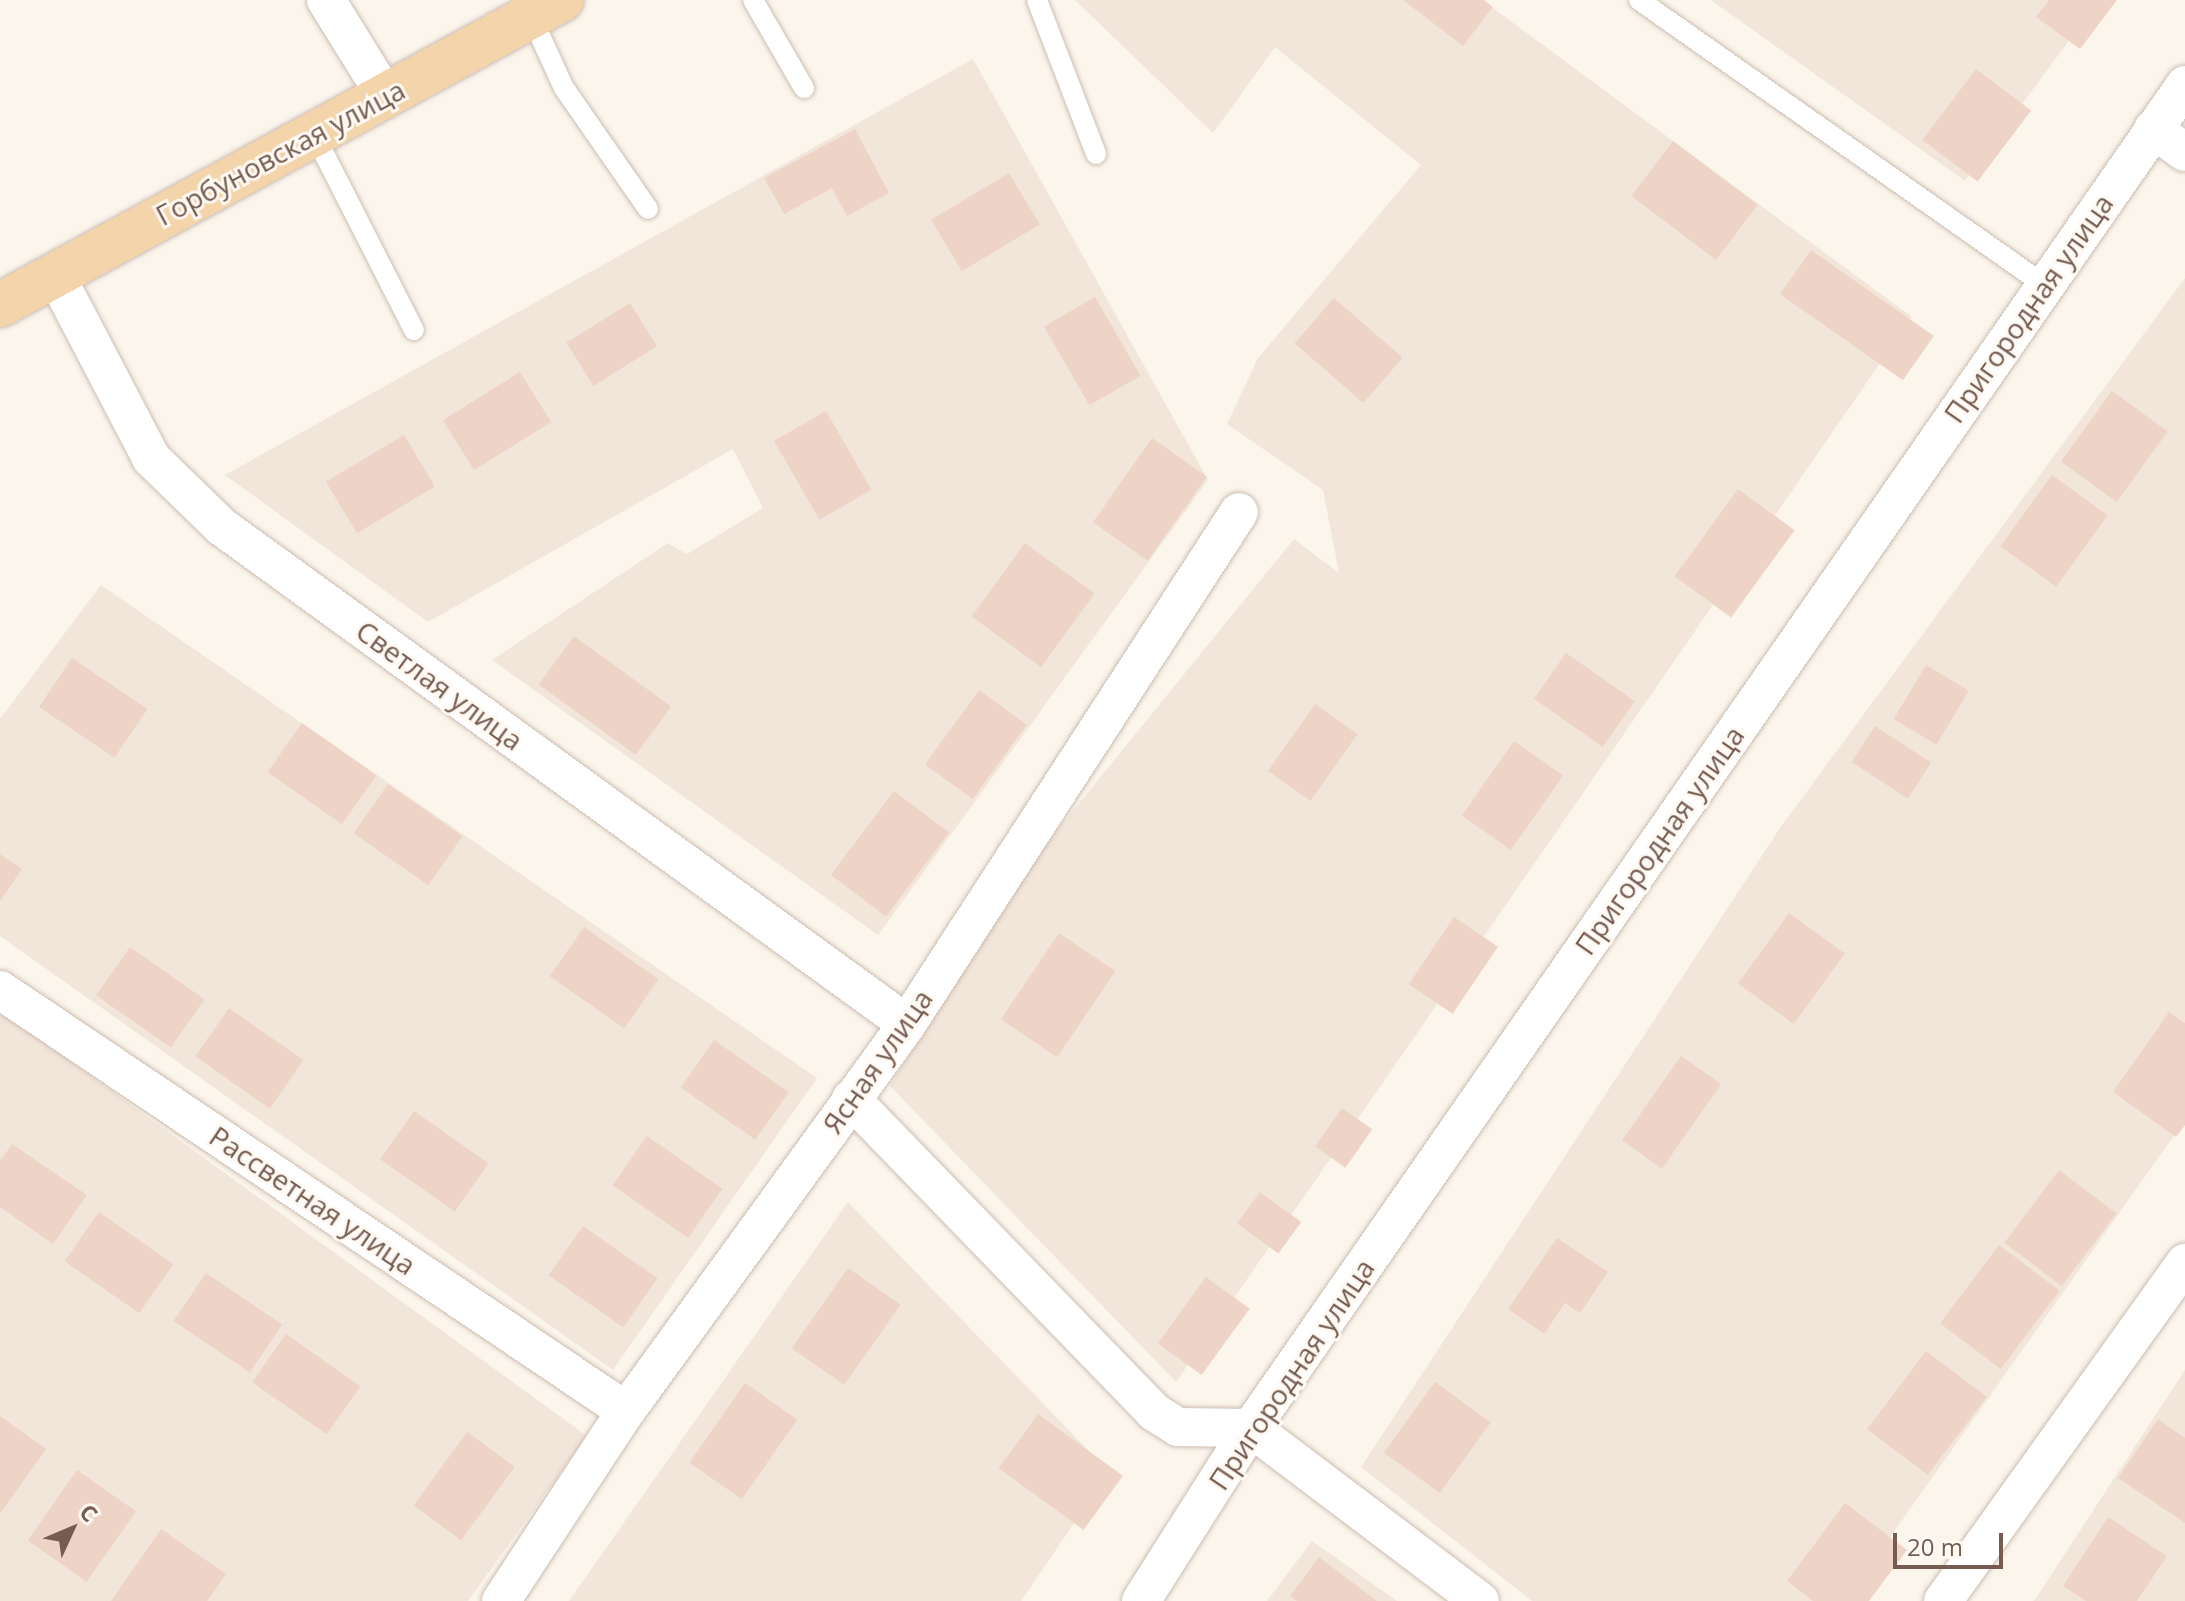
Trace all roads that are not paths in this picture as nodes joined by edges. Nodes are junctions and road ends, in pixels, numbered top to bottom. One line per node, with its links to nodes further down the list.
1 (326, 0): 8 (street)
2 (753, 0): 7 (lane)
3 (1037, 0): 12 (lane)
4 (1639, 0): 15 (lane)
5 (546, 8): 8 (main road, Горбуновская улица); 13 (lane)
6 (2185, 85): 9 (street, Пригородная улица)
7 (804, 88)
8 (385, 95): 10 (main road, Горбуновская улица)
9 (2153, 129): 11 (street); 15 (street, Пригородная улица)
10 (314, 134): 14 (main road, Горбуновская улица); 17 (lane)
11 (2185, 152)
12 (1096, 154)
13 (648, 209)
14 (55, 274): 16 (main road, Горбуновская улица); 20 (street, Светлая улица)
15 (2044, 285): 24 (street, Пригородная улица)
16 (0, 305)
17 (414, 330)
18 (1239, 512): 20 (street, Ясная улица)
19 (0, 990): 23 (street, Рассветная улица)
20 (907, 1024): 21 (street, Ясная улица)
21 (851, 1099): 23 (street, Ясная улица); 24 (street)
22 (2185, 1263): 28 (street)
23 (626, 1411): 25 (street, Ясная улица)
24 (1251, 1428): 26 (street, Пригородная улица); 27 (street)
25 (501, 1601)
26 (1141, 1601)
27 (1480, 1601)
28 (1943, 1601)

